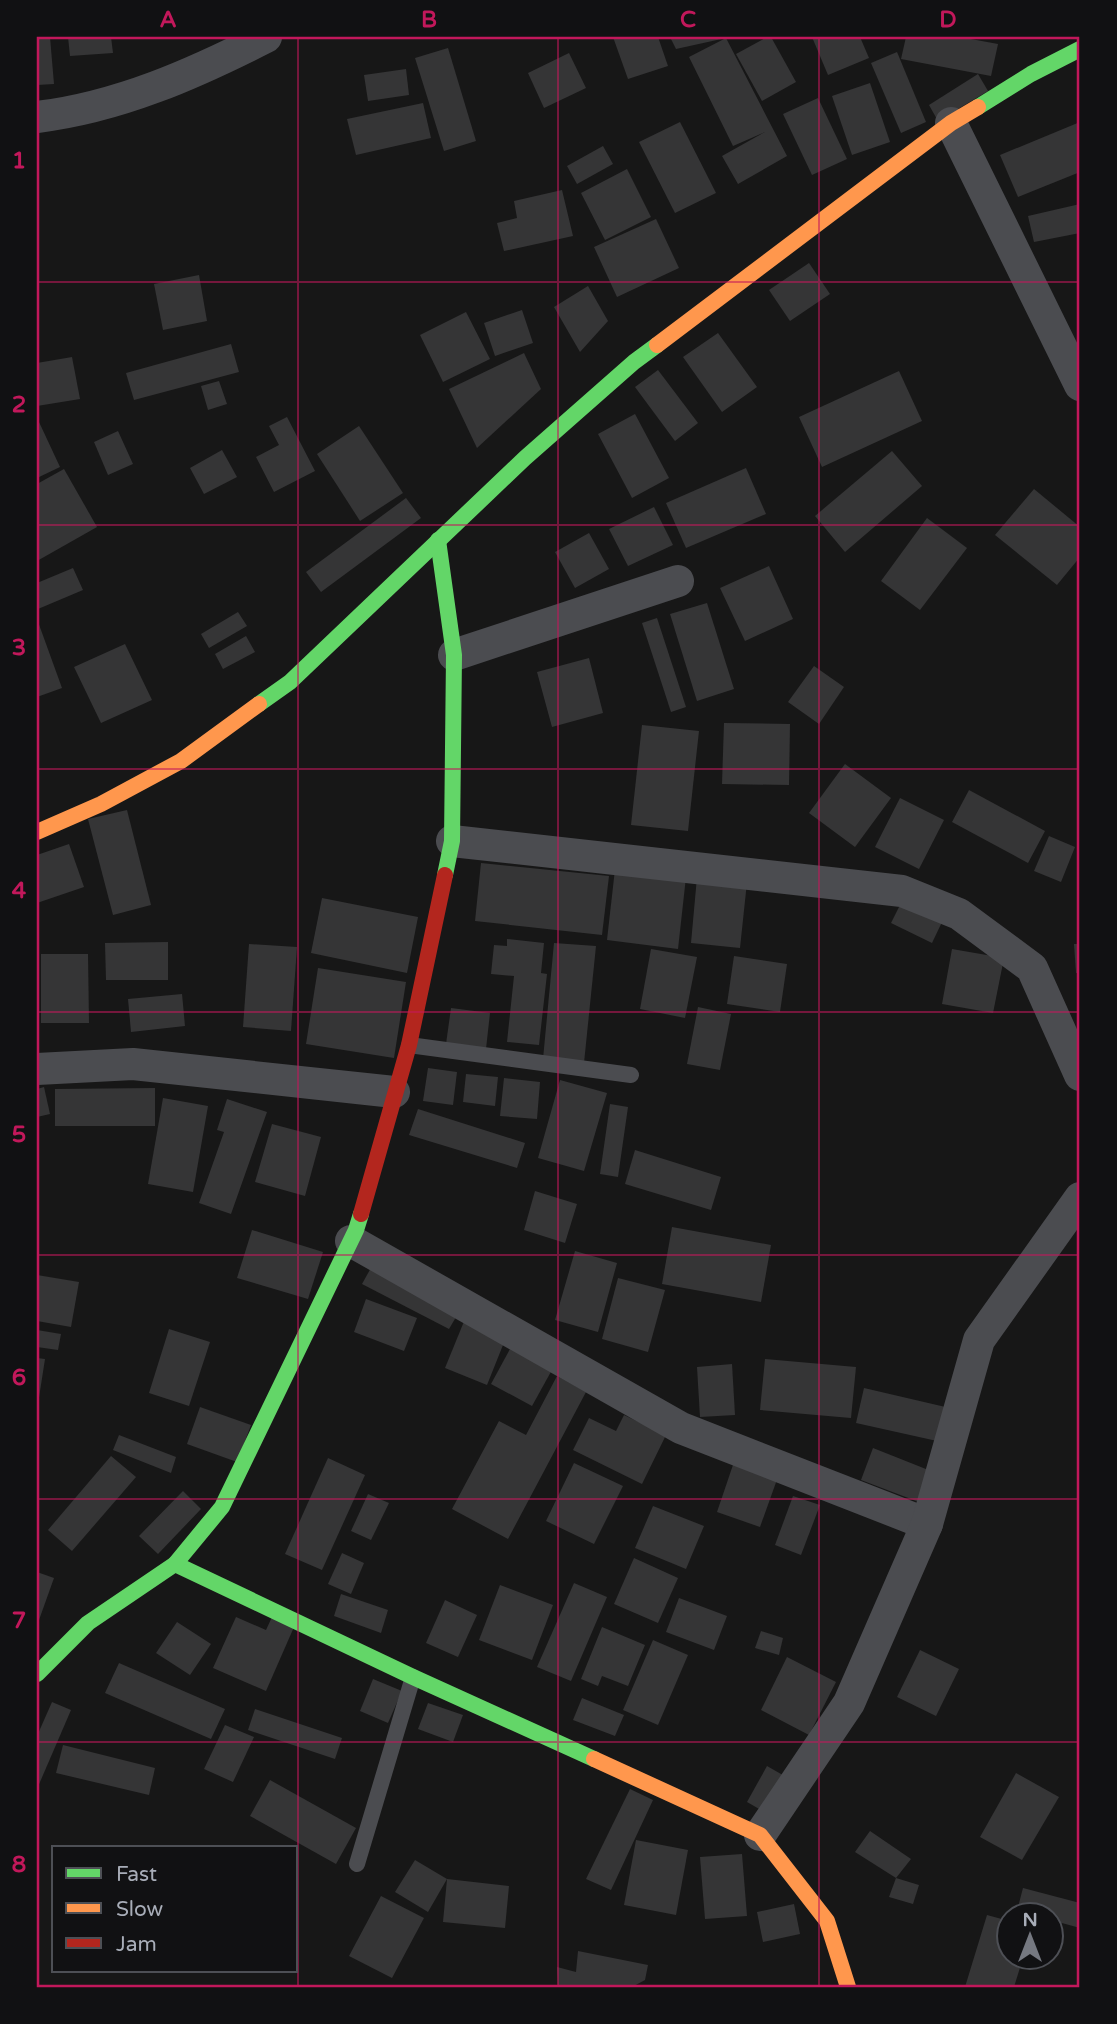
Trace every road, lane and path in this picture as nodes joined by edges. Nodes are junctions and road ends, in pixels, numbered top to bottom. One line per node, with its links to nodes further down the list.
1 (266, 37): 5 (street)
2 (1074, 37): 3 (street)
3 (1080, 40)
4 (1080, 49): 6 (street)
5 (37, 117)
6 (951, 123): 7 (street); 8 (street)
7 (1080, 385)
8 (438, 540): 10 (street); 11 (street)
9 (678, 581): 10 (street)
10 (454, 655): 12 (street)
11 (37, 832)
12 (452, 841): 13 (street); 16 (street)
13 (409, 1045): 15 (lane); 17 (street)
14 (37, 1069): 17 (street)
15 (631, 1075)
16 (1080, 1075)
17 (394, 1092): 19 (street)
18 (1080, 1198): 20 (street)
19 (351, 1241): 20 (street); 21 (street)
20 (928, 1524): 24 (street)
21 (175, 1564): 22 (street); 23 (street)
22 (40, 1666)
23 (413, 1677): 24 (street); 25 (lane)
24 (760, 1835): 26 (street)
25 (357, 1864)
26 (848, 1987)

